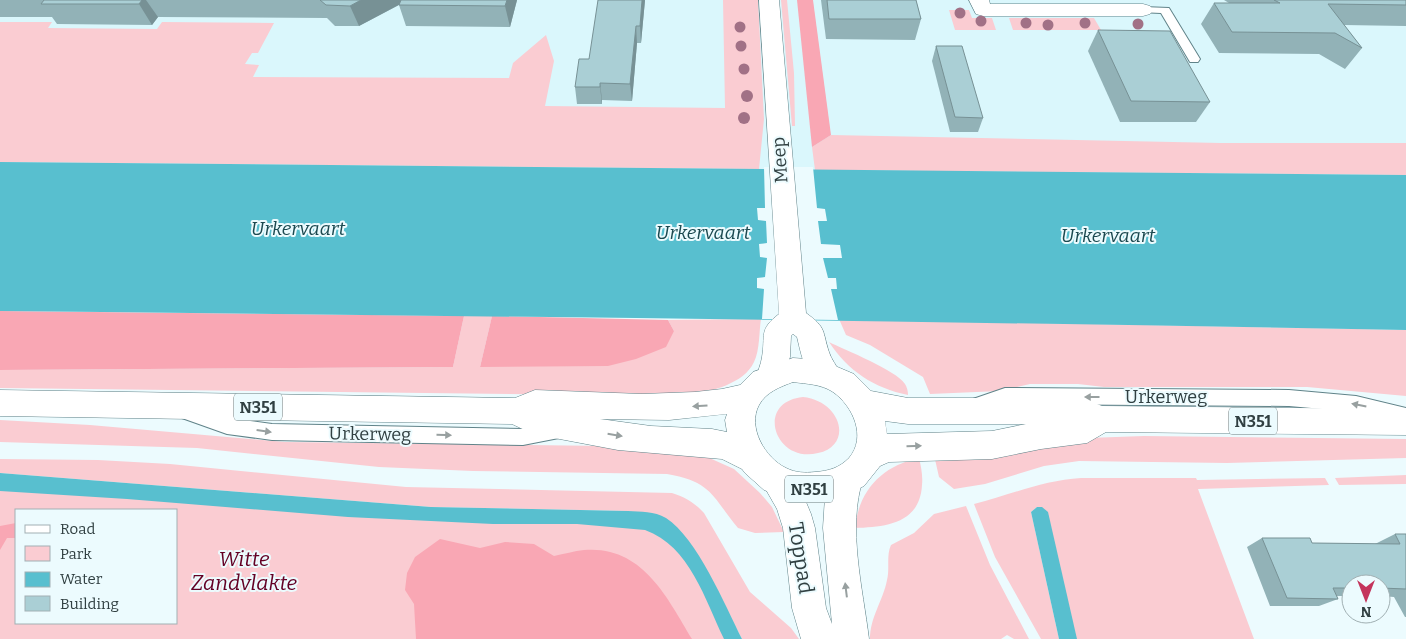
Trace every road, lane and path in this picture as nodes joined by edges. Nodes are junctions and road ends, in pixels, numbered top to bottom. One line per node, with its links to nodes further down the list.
1 (769, 0): 5 (main road, Meep)
2 (979, 0): 3 (main road)
3 (1142, 10): 4 (lane)
4 (1194, 59)
5 (793, 319): 6 (main road); 7 (main road)
6 (826, 373): 7 (main road, N351); 9 (main road, N351)
7 (770, 377): 8 (main road, N351)
8 (748, 396): 12 (main road, Urkerweg / N351, one-way to 12); 18 (main road, N351)
9 (862, 401): 13 (main road, Urkerweg / N351); 19 (main road, N351)
10 (0, 403): 11 (main road, Urkerweg / N351)
11 (167, 405): 12 (main road, Urkerweg / N351); 17 (lane, Urkerweg / N351, one-way to 17)
12 (516, 411): 17 (main road, Urkerweg / N351)
13 (957, 411): 14 (lane, Urkerweg / N351, one-way to 13); 15 (main road, Urkerweg / N351)
14 (1406, 416)
15 (1101, 419): 16 (main road, Urkerweg / N351); 19 (main road, Urkerweg / N351, one-way to 15)
16 (1406, 422)
17 (577, 428): 18 (main road, Urkerweg / N351, one-way to 18)
18 (750, 457): 20 (main road, N351)
19 (857, 468): 20 (main road, N351); 22 (main road, one-way to 19)
20 (777, 481): 21 (main road, Toppad)
21 (819, 639)
22 (851, 639)

